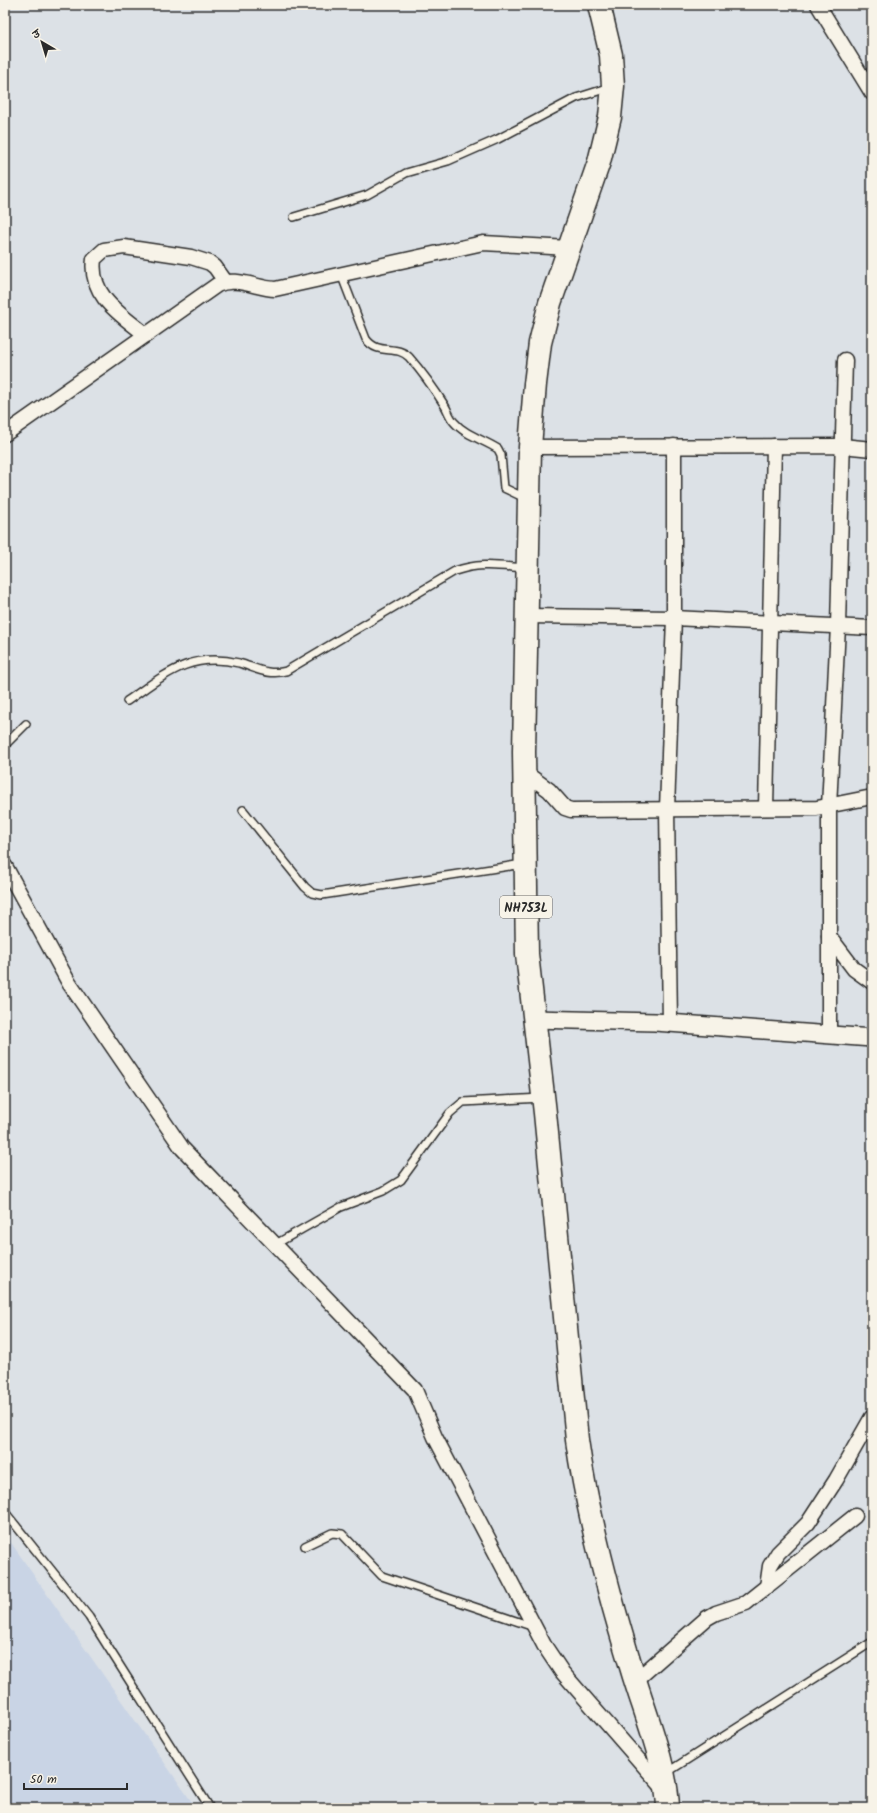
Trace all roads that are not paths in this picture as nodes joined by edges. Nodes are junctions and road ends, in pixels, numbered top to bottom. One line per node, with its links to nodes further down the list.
1 (599, 5): 3 (highway, NH753L)
2 (818, 5): 4 (street)
3 (613, 86): 5 (lane); 6 (highway, NH753L)
4 (872, 93)
5 (294, 217)
6 (569, 248): 7 (street); 15 (highway, NH753L)
7 (341, 274): 8 (street); 17 (lane)
8 (226, 281): 9 (street); 9 (street)
9 (146, 335): 11 (street)
10 (845, 360): 14 (street)
11 (5, 434)
12 (674, 446): 13 (street); 15 (street); 20 (street)
13 (774, 446): 14 (street); 21 (street)
14 (842, 446): 16 (street); 22 (street)
15 (530, 447): 17 (highway, NH753L)
16 (872, 449)
17 (529, 499): 18 (highway, NH753L)
18 (528, 568): 19 (highway, NH753L); 24 (lane)
19 (527, 616): 20 (street); 27 (highway, NH753L)
20 (674, 618): 21 (street); 31 (street)
21 (770, 622): 22 (street); 30 (street)
22 (838, 626): 23 (street); 29 (street)
23 (872, 628)
24 (127, 701)
25 (26, 724): 26 (lane)
26 (5, 745)
27 (524, 772): 31 (street); 33 (highway, NH753L)
28 (872, 797): 29 (street)
29 (829, 807): 30 (street); 35 (street)
30 (766, 808): 31 (street)
31 (667, 809): 38 (street)
32 (243, 810): 33 (lane)
33 (525, 863): 37 (highway, NH753L)
34 (5, 866): 42 (street)
35 (829, 936): 36 (street); 39 (street)
36 (872, 982)
37 (533, 1020): 38 (street); 41 (highway, NH753L)
38 (670, 1023): 39 (street)
39 (829, 1035): 40 (street)
40 (872, 1038)
41 (543, 1098): 42 (lane); 50 (highway, NH753L)
42 (274, 1245): 48 (street)
43 (872, 1417): 47 (street)
44 (5, 1512): 52 (lane)
45 (856, 1516): 47 (street)
46 (305, 1546): 48 (lane)
47 (767, 1587): 50 (street)
48 (534, 1627): 51 (street)
49 (872, 1642): 51 (lane)
50 (635, 1681): 51 (highway, NH753L)
51 (666, 1792)
52 (210, 1808)

